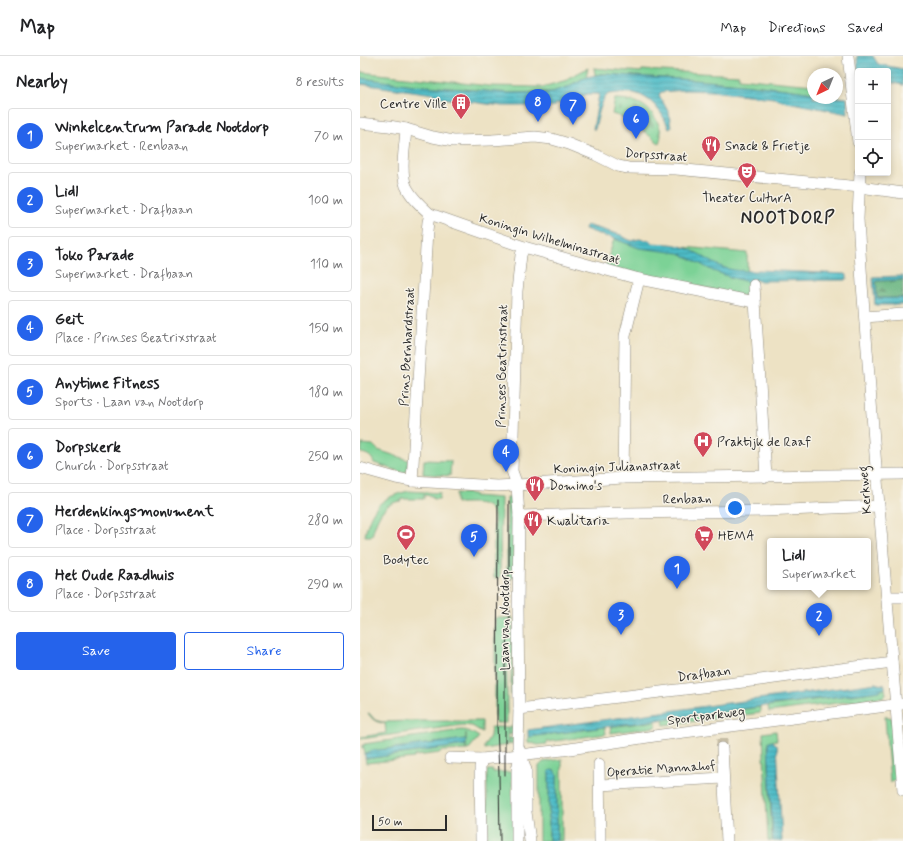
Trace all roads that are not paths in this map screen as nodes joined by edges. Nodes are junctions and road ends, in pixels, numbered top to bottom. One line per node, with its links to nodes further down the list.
1 (848, 56): 4 (street)
2 (360, 123): 3 (street, Dorpsstraat)
3 (406, 130): 6 (street, Dorpsstraat); 8 (street, Koningin Wilhelminastraat)
4 (858, 140)
5 (860, 176): 6 (street, Kerkweg)
6 (860, 187): 7 (street, Dorpsstraat); 14 (street, Kerkweg)
7 (903, 193)
8 (430, 214): 9 (street, Koningin Wilhelminastraat); 20 (street, Prins Bernhardstraat)
9 (524, 247): 10 (street, Koningin Wilhelminastraat); 21 (street, Prinses Beatrixstraat)
10 (638, 279): 12 (street, Koningin Wilhelminastraat); 19 (street)
11 (754, 286): 12 (street)
12 (755, 302): 18 (street)
13 (903, 314): 14 (street)
14 (865, 317): 17 (street, Kerkweg)
15 (360, 468): 20 (street, Koningin Julianastraat)
16 (903, 474): 17 (street, Koningin Julianastraat)
17 (877, 475): 18 (street, Koningin Julianastraat); 22 (street, Kerkweg)
18 (766, 477): 19 (street, Koningin Julianastraat)
19 (623, 478): 21 (street, Koningin Julianastraat)
20 (412, 480): 21 (street, Koningin Julianastraat)
21 (517, 485): 23 (street, Laan van Nootdorp)
22 (879, 506): 23 (street, Renbaan); 24 (street, Kerkweg)
23 (519, 516): 28 (street, Laan van Nootdorp)
24 (887, 597): 25 (street); 26 (street, Kerkweg)
25 (903, 597)
26 (892, 662): 27 (street, Kerkweg); 28 (street, Drafbaan)
27 (899, 704): 29 (street, Sportparkweg); 36 (street, Kerkweg)
28 (519, 709): 30 (street, Laan van Nootdorp)
29 (722, 738): 31 (street, Sportparkweg); 34 (street, Operatie Mannahof)
30 (520, 754): 31 (street, Sportparkweg); 33 (street); 38 (street, Laan van Nootdorp); 39 (street, Laan van Nootdorp)
31 (598, 755): 35 (street, Operatie Mannahof)
32 (450, 758): 33 (street)
33 (482, 759): 37 (street)
34 (724, 778): 35 (street, Operatie Mannahof); 41 (street, Operatie Mannahof)
35 (600, 785): 40 (street, Operatie Mannahof)
36 (903, 790)
37 (481, 841)
38 (517, 841)
39 (530, 841)
40 (600, 841)
41 (727, 841)

